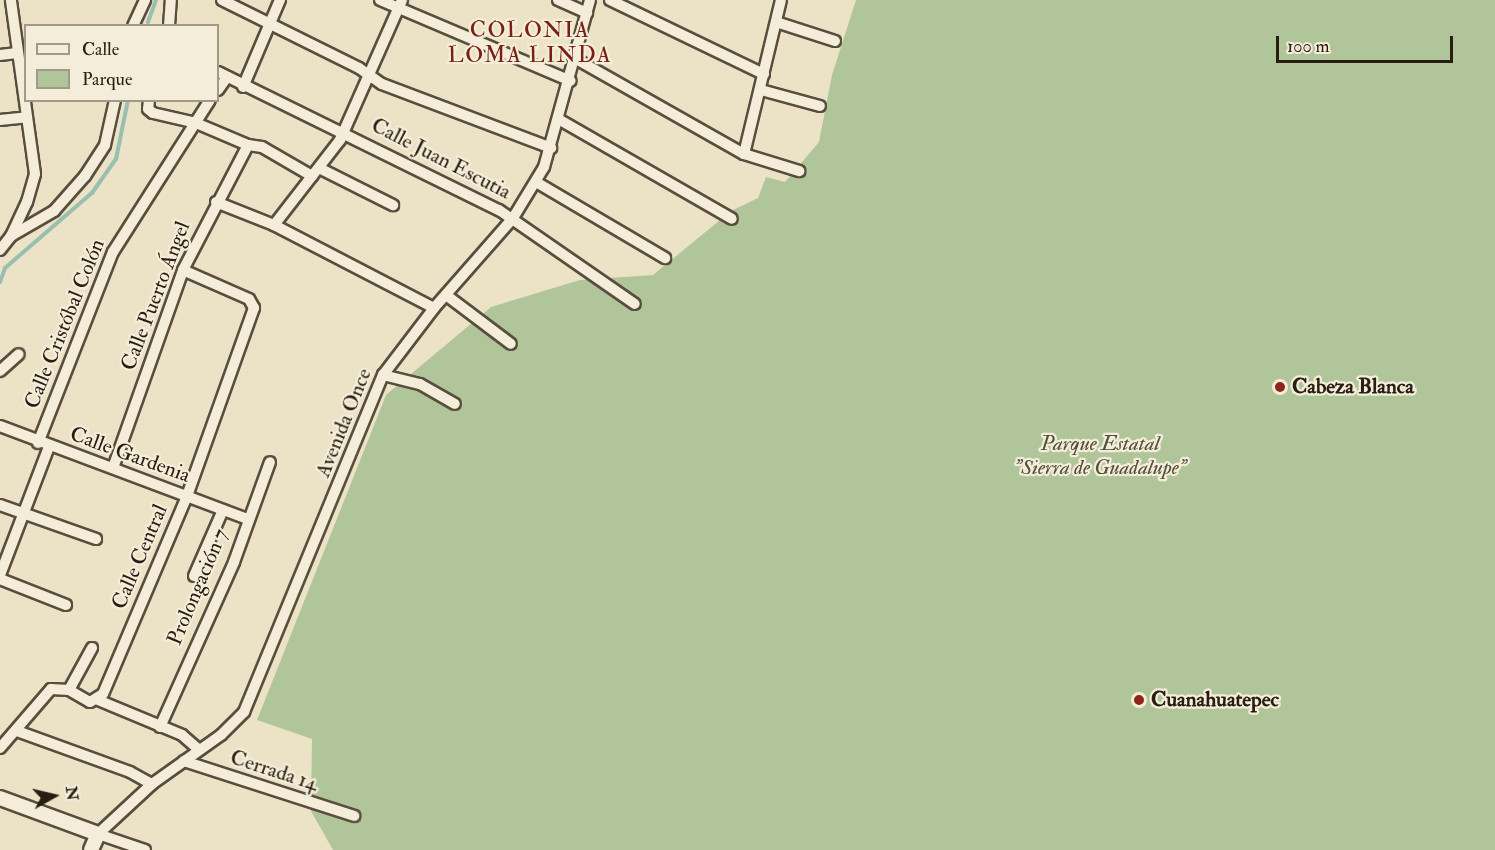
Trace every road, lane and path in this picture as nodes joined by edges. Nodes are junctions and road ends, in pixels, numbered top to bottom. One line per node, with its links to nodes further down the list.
1 (11, 0): 18 (street)
2 (145, 0): 14 (street)
3 (171, 0): 15 (street)
4 (222, 0): 16 (street)
5 (280, 0): 16 (street)
6 (380, 0): 11 (street)
7 (558, 0): 12 (street)
8 (590, 0): 12 (street, Avenida Once)
9 (610, 0): 22 (street)
10 (777, 1): 13 (street)
11 (400, 4): 21 (street); 24 (street)
12 (587, 13): 20 (street, Avenida Once)
13 (776, 22): 17 (street); 22 (street)
14 (135, 24)
15 (169, 24)
16 (270, 24): 21 (street); 25 (street)
17 (835, 40)
18 (17, 53): 19 (street); 27 (street)
19 (0, 55)
20 (576, 59): 24 (street, Avenida Once); 40 (street)
21 (369, 74): 37 (street); 39 (street)
22 (764, 74): 26 (street)
23 (222, 75): 25 (street, Calle Juan Escutia)
24 (571, 81): 35 (street, Avenida Once)
25 (243, 87): 37 (street, Calle Juan Escutia)
26 (760, 90): 32 (street); 40 (street)
27 (24, 98)
28 (25, 102): 33 (street)
29 (115, 102): 49 (street)
30 (209, 102): 36 (street, Calle Cristóbal Colón)
31 (148, 105): 36 (street)
32 (820, 106)
33 (27, 117): 34 (street); 49 (street)
34 (0, 120)
35 (560, 120): 39 (street, Avenida Once); 47 (street)
36 (196, 123): 38 (street); 62 (street, Calle Cristóbal Colón)
37 (343, 134): 42 (street); 46 (street, Calle Juan Escutia)
38 (248, 146): 42 (street); 44 (street, Calle Puerto Ángel)
39 (551, 148): 43 (street, Avenida Once)
40 (744, 154): 41 (street)
41 (799, 171)
42 (316, 172): 45 (street); 48 (street)
43 (536, 182): 46 (street, Avenida Once); 51 (street)
44 (216, 202): 48 (street); 52 (street, Calle Puerto Ángel)
45 (393, 205)
46 (513, 218): 53 (street, Avenida Once); 54 (street, Calle Juan Escutia)
47 (732, 219)
48 (274, 225): 55 (street)
49 (11, 236): 50 (street)
50 (0, 249)
51 (665, 258)
52 (183, 270): 65 (street, Calle Puerto Ángel); 66 (street, Calle Central)
53 (446, 295): 55 (street, Avenida Once); 56 (street)
54 (634, 304)
55 (434, 308): 59 (street, Avenida Once)
56 (511, 344)
57 (19, 354): 58 (street)
58 (0, 371)
59 (383, 375): 60 (street); 81 (street, Avenida Once)
60 (455, 404)
61 (0, 426): 62 (street, Calle Gardenia)
62 (38, 442): 63 (street, Calle Gardenia)
63 (49, 447): 65 (street, Calle Gardenia); 69 (street)
64 (270, 462): 70 (street, Prolongación 7)
65 (112, 468): 66 (street, Calle Gardenia)
66 (187, 496): 68 (street, Calle Gardenia); 77 (street, Calle Central)
67 (0, 506): 69 (street)
68 (223, 510): 70 (street, Calle Gardenia); 72 (street)
69 (22, 513): 71 (street); 73 (street)
70 (247, 519): 78 (street, Prolongación 7)
71 (96, 539)
72 (194, 576)
73 (0, 577): 74 (street)
74 (66, 605)
75 (92, 648): 76 (street)
76 (69, 690): 77 (street); 79 (street)
77 (98, 700): 78 (street)
78 (160, 727): 81 (street)
79 (17, 731): 80 (street); 83 (street)
80 (0, 748)
81 (199, 750): 82 (street, Avenida Once)
82 (184, 761): 83 (street, Avenida Once); 85 (street, Cerrada 14)
83 (152, 784): 86 (street, Avenida Once)
84 (0, 798): 86 (street)
85 (354, 816)
86 (98, 834): 87 (street); 88 (street)
87 (91, 850)
88 (145, 850)

